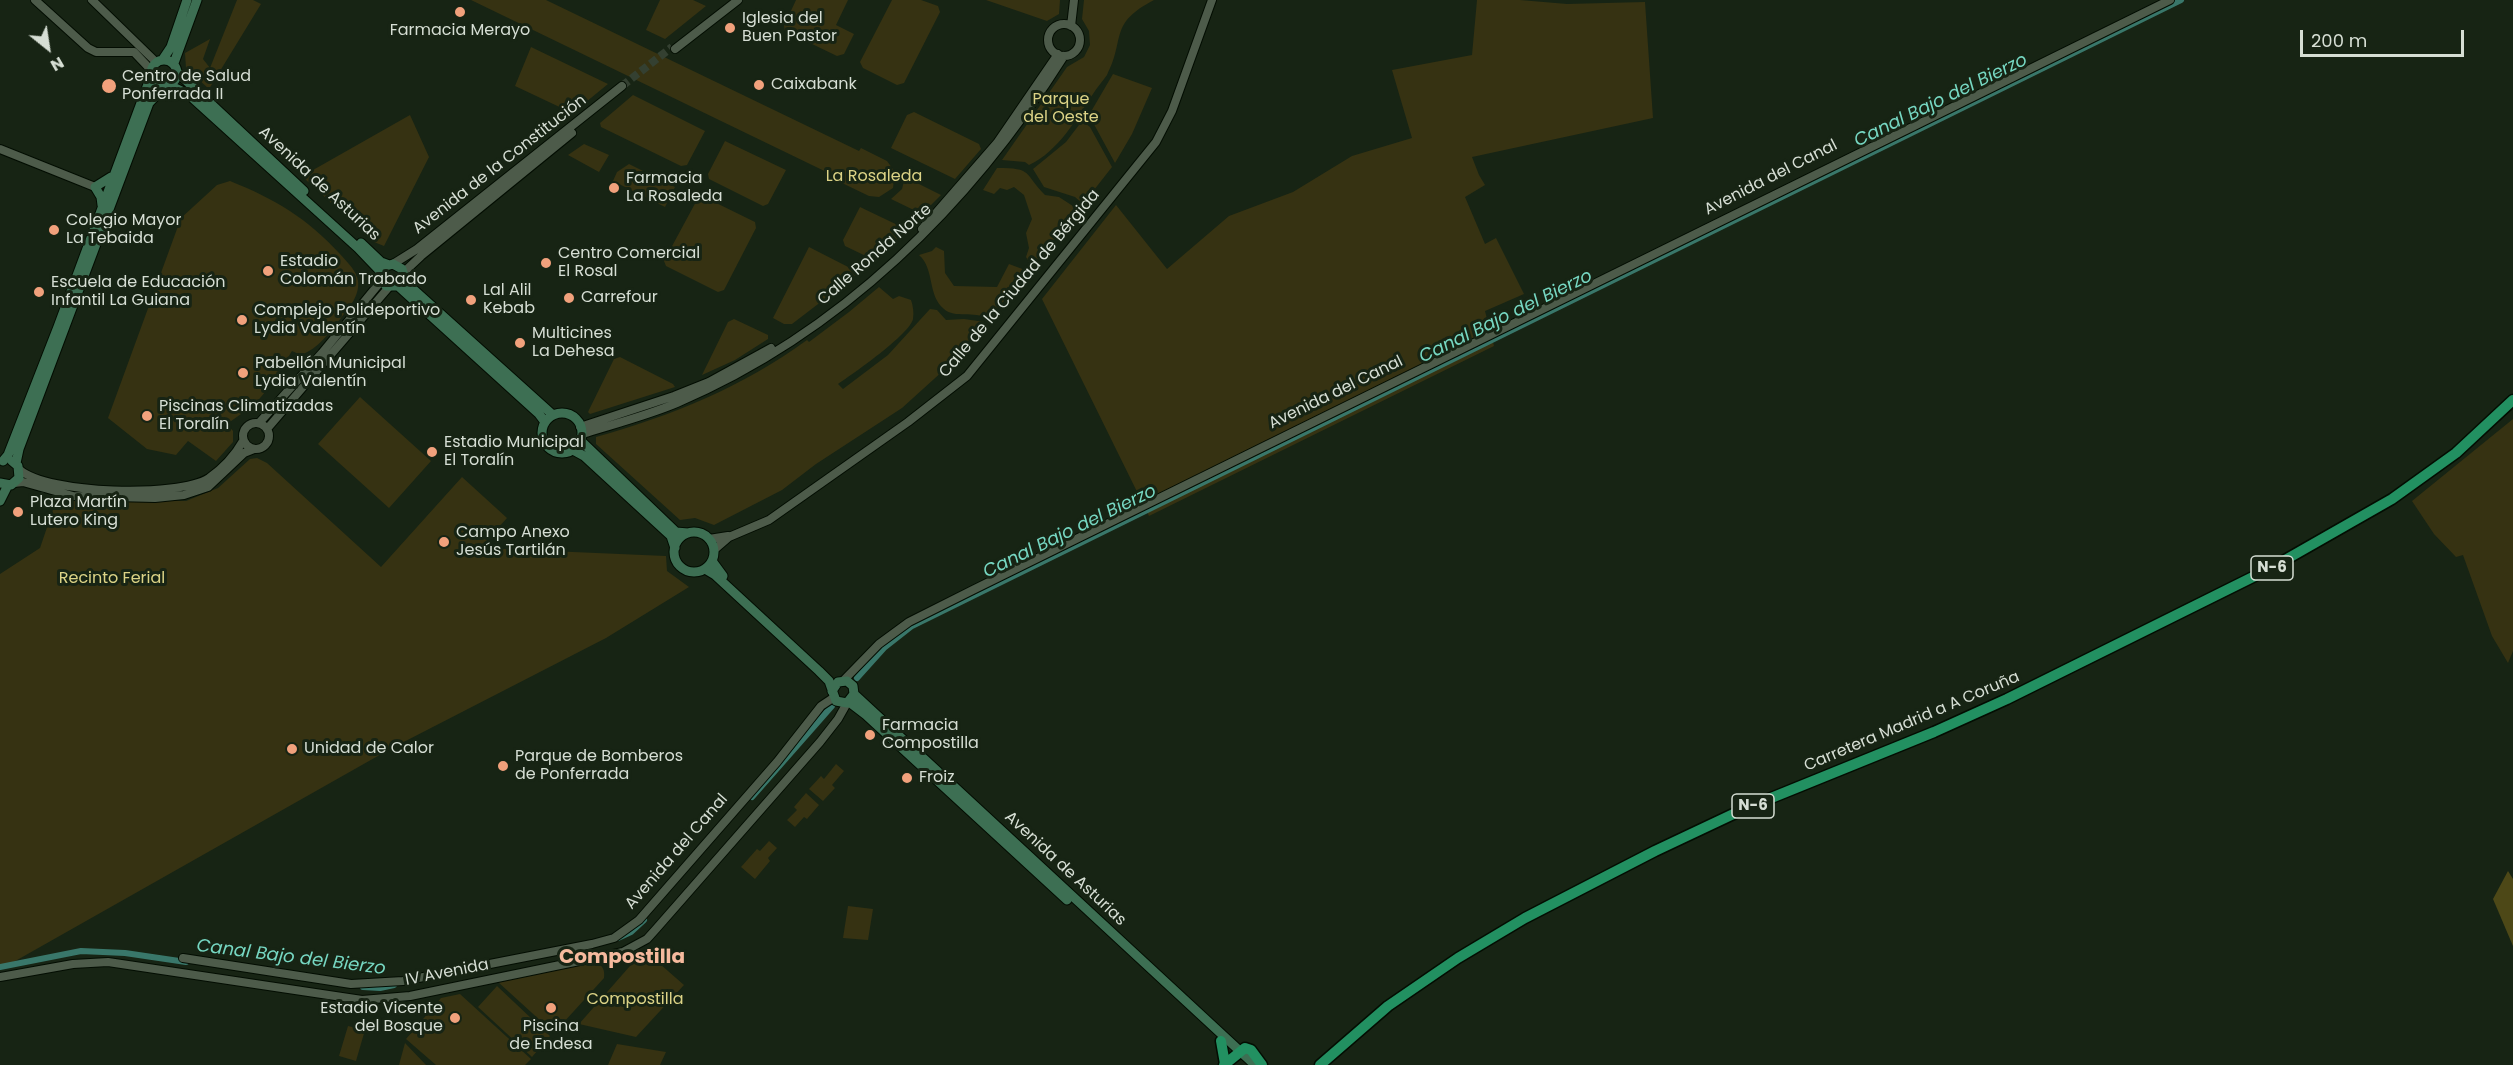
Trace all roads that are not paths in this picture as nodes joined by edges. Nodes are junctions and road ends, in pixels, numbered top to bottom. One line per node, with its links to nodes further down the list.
1 (35, 0): 13 (street)
2 (92, 0): 13 (street)
3 (187, 0): 13 (main road)
4 (197, 0): 14 (main road)
5 (730, 0): 6 (street)
6 (738, 0)
7 (1069, 0): 11 (street)
8 (1074, 0): 11 (street)
9 (1212, 0): 37 (street, Calle de la Ciudad de Bérgida)
10 (2170, 0): 43 (street, Avenida del Canal)
11 (1069, 25): 12 (street); 12 (street)
12 (1061, 55): 28 (street, Calle Ronda Norte)
13 (155, 67): 14 (main road); 15 (main road, Avenida de Asturias); 17 (main road)
14 (176, 68): 15 (main road); 20 (main road, Avenida de Asturias)
15 (167, 86): 21 (main road); 22 (main road, Avenida de Asturias)
16 (0, 150): 18 (street)
17 (113, 175): 18 (main road); 19 (main road)
18 (95, 187): 19 (main road)
19 (102, 206): 21 (main road)
20 (391, 264): 22 (main road); 23 (main road, Avenida de Asturias); 23 (street, Avenida de la Constitución)
21 (82, 271): 32 (main road); 33 (main road)
22 (381, 277): 23 (main road, Avenida de Asturias); 26 (street)
23 (399, 282): 25 (main road); 27 (street, Avenida de la Constitución)
24 (2513, 400): 54 (highway, Carretera Madrid a A Coruña / N-6)
25 (549, 419): 28 (main road); 31 (main road)
26 (259, 423): 27 (street); 29 (street)
27 (267, 429): 30 (street)
28 (581, 434): 31 (main road); 36 (main road)
29 (243, 441): 30 (street); 33 (street)
30 (254, 449): 34 (street)
31 (573, 450): 39 (main road)
32 (2, 462): 33 (main road)
33 (18, 467): 34 (main road)
34 (7, 484): 35 (main road)
35 (0, 501)
36 (688, 533): 38 (main road); 39 (main road)
37 (737, 534): 38 (street, Calle de la Ciudad de Bérgida); 40 (street, Calle de la Ciudad de Bérgida)
38 (709, 539): 40 (main road)
39 (675, 548): 42 (main road)
40 (714, 550): 41 (main road)
41 (712, 561): 42 (main road); 43 (main road)
42 (705, 570): 44 (main road)
43 (846, 680): 44 (main road); 45 (main road)
44 (834, 696): 45 (main road); 46 (street); 47 (street, Avenida del Canal)
45 (852, 701): 46 (street); 49 (main road, Avenida de Asturias); 50 (main road, Avenida de Asturias)
46 (838, 719): 48 (street, IV Avenida)
47 (183, 958)
48 (0, 977)
49 (1221, 1041): 50 (highway)
50 (1232, 1059): 51 (main road, Avenida de Asturias); 52 (main road, Avenida de Asturias); 53 (highway)
51 (1247, 1065)
52 (1256, 1065)
53 (1262, 1065)
54 (1320, 1065)

